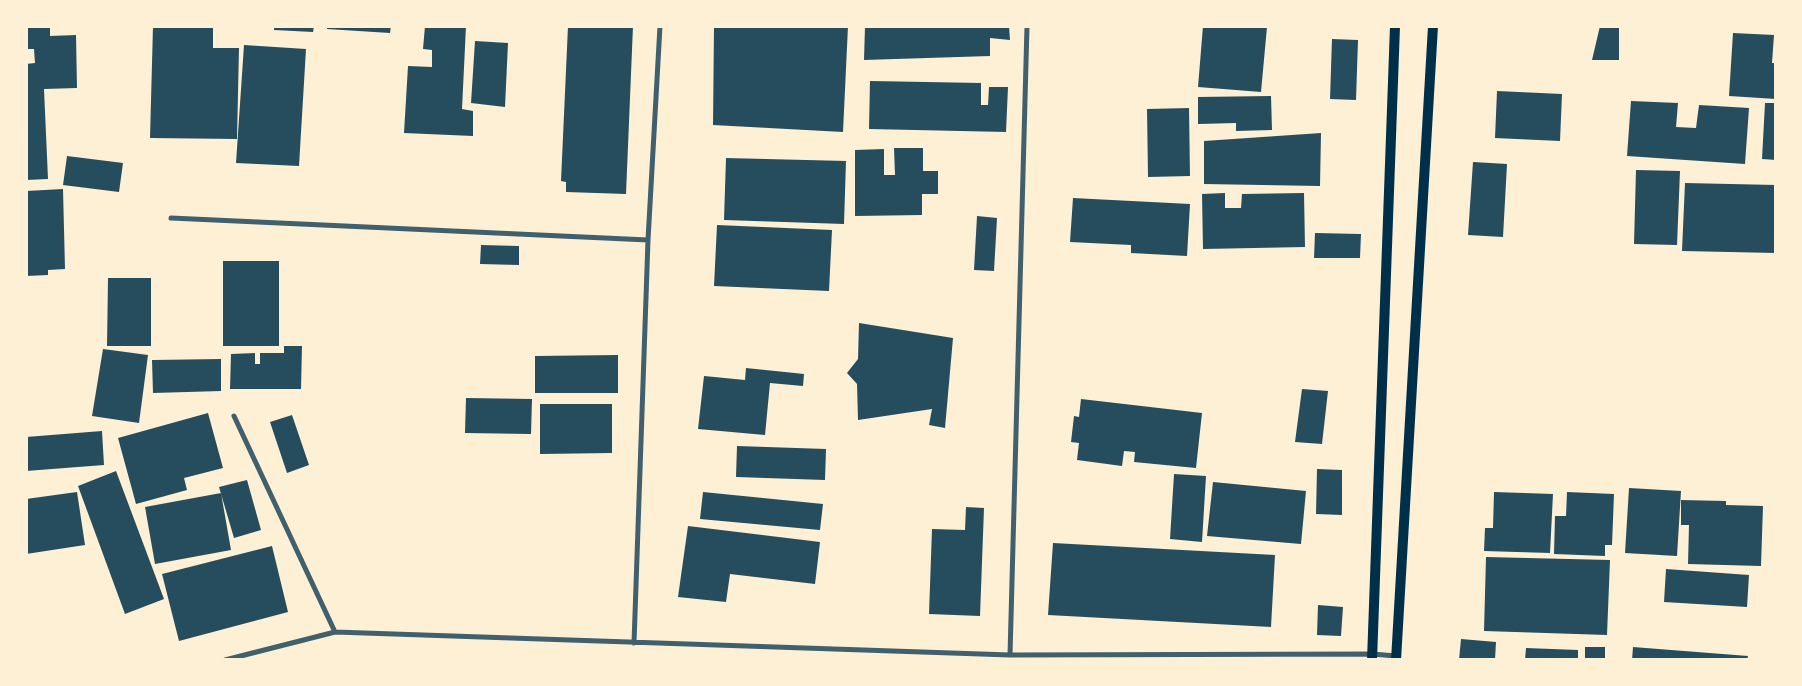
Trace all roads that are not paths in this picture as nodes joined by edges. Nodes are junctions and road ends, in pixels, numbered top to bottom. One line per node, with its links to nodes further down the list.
1 (660, 26): 6 (street)
2 (1027, 26): 10 (street)
3 (1395, 26): 11 (main road)
4 (1433, 26): 12 (main road)
5 (171, 218): 6 (street)
6 (648, 240): 9 (street)
7 (234, 416): 8 (street)
8 (335, 632): 9 (street); 13 (street)
9 (634, 643): 10 (street)
10 (1010, 655): 11 (street)
11 (1372, 657): 12 (street)
12 (1396, 658)
13 (225, 660)

